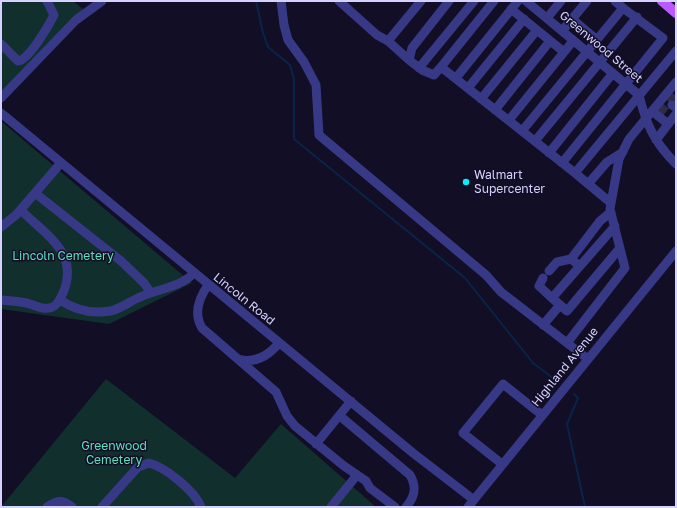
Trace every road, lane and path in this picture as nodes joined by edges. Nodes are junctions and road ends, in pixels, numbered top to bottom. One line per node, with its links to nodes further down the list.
1 (47, 1): 24 (street)
2 (102, 1): 30 (street)
3 (281, 1): 76 (street)
4 (339, 1): 27 (street)
5 (421, 1): 27 (street)
6 (449, 1): 34 (street)
7 (474, 1): 37 (street)
8 (494, 1): 36 (street)
9 (518, 1): 17 (street)
10 (526, 1): 19 (street, Greenwood Street)
11 (561, 1): 19 (street)
12 (587, 1): 21 (street)
13 (616, 1): 15 (street)
14 (662, 1): 16 (main road)
15 (624, 8): 18 (street); 26 (street)
16 (675, 9)
17 (511, 10): 20 (street); 39 (street)
18 (637, 17): 35 (street); 40 (street)
19 (547, 18): 23 (street, Greenwood Street)
20 (524, 19): 22 (street); 41 (street)
21 (572, 20): 23 (street); 26 (street)
22 (537, 30): 28 (street); 44 (street)
23 (562, 32): 25 (street, Greenwood Street)
24 (40, 39): 29 (street); 30 (street)
25 (573, 40): 32 (street); 33 (street, Greenwood Street)
26 (597, 40): 33 (street)
27 (388, 41): 34 (street)
28 (550, 41): 32 (street); 46 (street)
29 (1, 44)
30 (53, 44): 43 (street)
31 (676, 51): 42 (street)
32 (564, 52): 48 (street)
33 (587, 52): 35 (street, Greenwood Street); 50 (street)
34 (409, 60): 37 (street)
35 (599, 62): 38 (street, Greenwood Street); 52 (street)
36 (441, 67): 37 (street); 39 (street)
37 (420, 68)
38 (613, 73): 40 (street, Greenwood Street); 54 (street)
39 (456, 78): 41 (street)
40 (626, 84): 42 (street, Greenwood Street); 55 (street)
41 (468, 88): 44 (street)
42 (639, 95): 49 (street); 58 (street)
43 (1, 98)
44 (481, 98): 46 (street)
45 (669, 103): 49 (street); 51 (street)
46 (495, 110): 48 (street)
47 (1, 113): 56 (street, Lincoln Road)
48 (509, 120): 50 (street)
49 (645, 120): 51 (street); 53 (street)
50 (522, 131): 52 (street)
51 (656, 140): 57 (street)
52 (535, 142): 54 (street)
53 (623, 152): 59 (street); 61 (street)
54 (549, 153): 55 (street)
55 (562, 163): 58 (street)
56 (60, 164): 60 (street); 69 (street, Lincoln Road)
57 (676, 164)
58 (575, 173): 59 (street)
59 (588, 184): 61 (street)
60 (36, 193): 62 (street); 71 (street)
61 (611, 208): 63 (street); 67 (street)
62 (21, 210): 64 (street); 74 (street)
63 (615, 226): 65 (street); 68 (street)
64 (1, 227)
65 (620, 248): 75 (street); 78 (street)
66 (676, 251): 80 (street, Highland Avenue)
67 (571, 259): 68 (street); 72 (street)
68 (580, 266): 72 (street)
69 (194, 273): 70 (street, Lincoln Road); 71 (street)
70 (208, 285): 77 (street, Lincoln Road); 79 (street)
71 (151, 293): 74 (street)
72 (552, 298): 75 (street)
73 (1, 300): 74 (street)
74 (60, 300)
75 (560, 305): 76 (street)
76 (543, 325): 78 (street)
77 (279, 343): 79 (street); 81 (street, Lincoln Road)
78 (567, 343): 80 (street)
79 (238, 359): 84 (street)
80 (588, 359): 82 (street, Highland Avenue)
81 (351, 401): 83 (street); 87 (street, Lincoln Road)
82 (542, 415): 85 (street, Highland Avenue); 85 (street)
83 (340, 416): 84 (street); 94 (street)
84 (316, 444): 86 (street)
85 (502, 464): 87 (street, Highland Avenue)
86 (358, 475): 92 (street); 93 (street)
87 (471, 503)
88 (47, 507): 89 (street)
89 (72, 507)
90 (102, 507): 91 (street)
91 (200, 507)
92 (331, 507)
93 (395, 507)
94 (406, 507)

